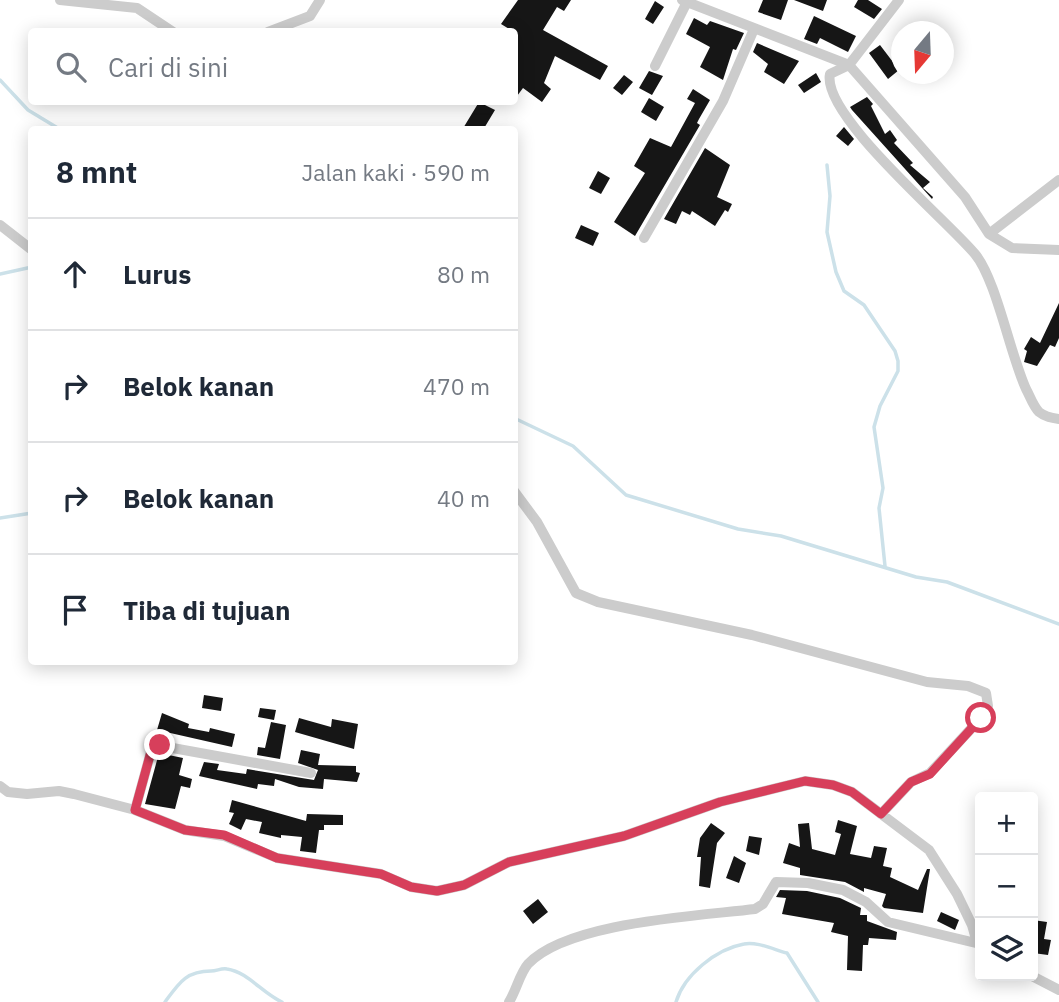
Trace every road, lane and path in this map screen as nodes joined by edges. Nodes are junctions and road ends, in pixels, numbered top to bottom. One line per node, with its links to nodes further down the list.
1 (60, 0): 5 (street)
2 (320, 0): 6 (street)
3 (899, 0): 8 (street)
4 (684, 1): 7 (street); 9 (street)
5 (167, 28)
6 (278, 28)
7 (754, 29): 8 (street); 13 (street)
8 (849, 65): 12 (street); 16 (street)
9 (655, 66)
10 (1059, 180): 12 (street)
11 (0, 225): 14 (street)
12 (989, 234): 15 (street)
13 (645, 239)
14 (28, 247)
15 (1059, 250)
16 (1059, 419)
17 (518, 494): 21 (street)
18 (311, 773): 20 (street)
19 (0, 786): 20 (street)
20 (135, 810): 21 (street)
21 (881, 814): 22 (street)
22 (975, 933)
23 (975, 943): 26 (street)
24 (1038, 979): 25 (street)
25 (1059, 990)
26 (509, 1002)

